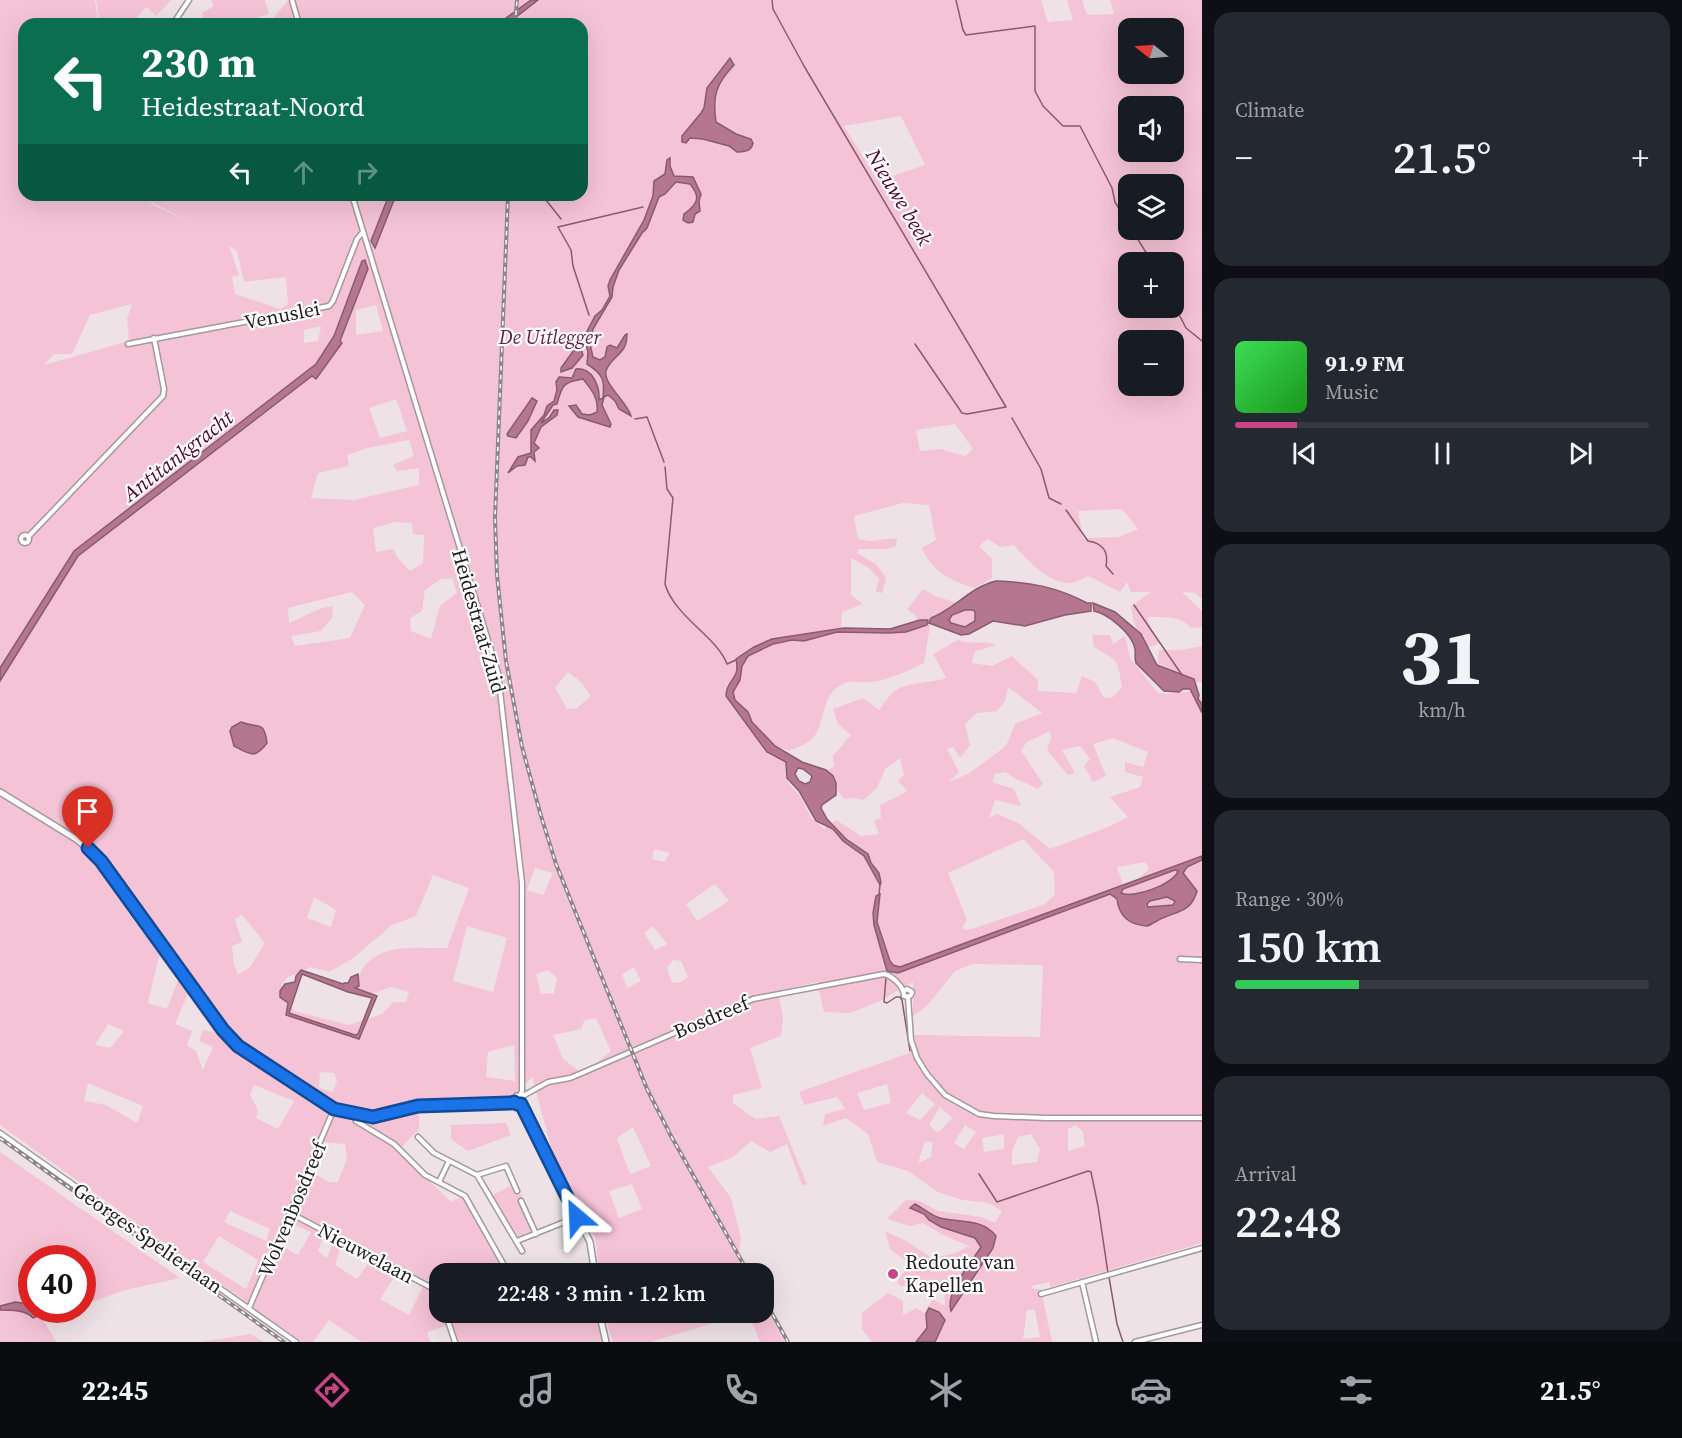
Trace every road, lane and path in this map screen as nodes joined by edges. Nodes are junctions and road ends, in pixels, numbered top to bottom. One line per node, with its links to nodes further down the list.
1 (189, 0): 3 (street)
2 (292, 0): 4 (street)
3 (177, 18)
4 (297, 18)
5 (354, 201): 6 (street, Heidestraat-Zuid)
6 (363, 232): 7 (street, Venuslei); 13 (street, Heidestraat-Zuid)
7 (154, 338): 8 (street, Venuslei); 9 (street)
8 (128, 344)
9 (28, 537)
10 (0, 792): 14 (street)
11 (1180, 959): 12 (street)
12 (1202, 960)
13 (521, 1099): 14 (street); 15 (street, Bosdreef); 25 (street)
14 (334, 1109): 24 (street, Wolvenbosdreef)
15 (1202, 1118)
16 (356, 1121): 21 (street)
17 (0, 1133): 35 (street, Georges Spelierlaan)
18 (418, 1137): 19 (street)
19 (449, 1161): 20 (street); 21 (street)
20 (477, 1175): 22 (street); 27 (street)
21 (439, 1182): 30 (street)
22 (517, 1191)
23 (521, 1201): 26 (street)
24 (290, 1213): 33 (street, Nieuwelaan); 35 (street, Wolvenbosdreef)
25 (577, 1217): 26 (street); 31 (street)
26 (536, 1234): 27 (street)
27 (517, 1241): 29 (street)
28 (1202, 1248): 32 (street)
29 (522, 1251)
30 (503, 1263)
31 (593, 1263)
32 (1082, 1282): 34 (street); 43 (street)
33 (429, 1286)
34 (1041, 1294)
35 (249, 1308): 40 (street, Georges Spelierlaan)
36 (449, 1323): 41 (street)
37 (602, 1323): 42 (street)
38 (1202, 1325): 39 (street)
39 (1161, 1336): 44 (street); 45 (street)
40 (296, 1342)
41 (455, 1342)
42 (606, 1342)
43 (1096, 1342)
44 (1136, 1342)
45 (1163, 1342)

